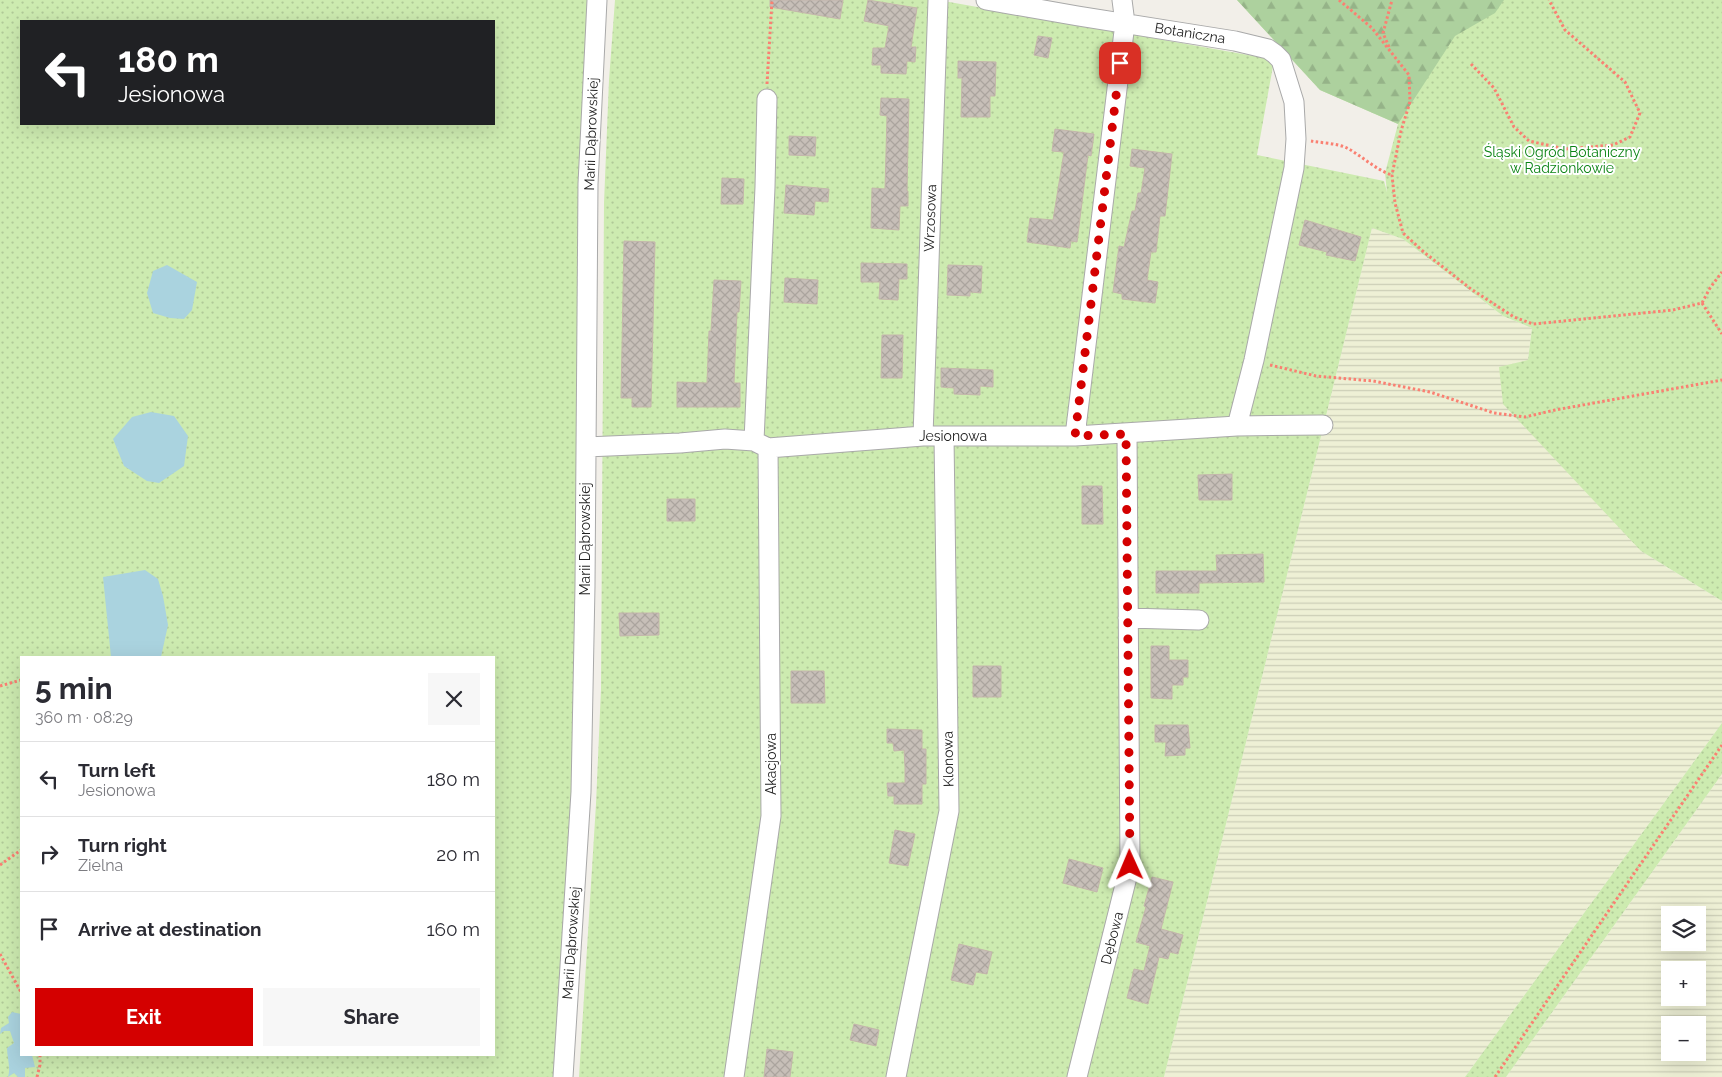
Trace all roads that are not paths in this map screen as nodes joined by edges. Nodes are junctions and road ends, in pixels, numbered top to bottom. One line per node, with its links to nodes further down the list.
1 (597, 0): 14 (street, Marii Dąbrowskiej)
2 (938, 0): 10 (street, Wrzosowa)
3 (986, 0): 5 (street, Botaniczna)
4 (1122, 0): 5 (street)
5 (1125, 23): 8 (street, Botaniczna); 12 (street)
6 (767, 99): 13 (street, Akacjowa)
7 (1323, 425): 8 (street, Jesionowa)
8 (1237, 426): 9 (street, Jesionowa)
9 (1126, 434): 12 (street, Jesionowa); 15 (street, Dębowa)
10 (923, 436): 11 (street, Jesionowa); 13 (street, Jesionowa)
11 (944, 436): 12 (street, Jesionowa); 19 (street, Klonowa)
12 (1075, 436)
13 (761, 445): 14 (street, Jesionowa); 18 (street, Akacjowa)
14 (586, 447): 17 (street, Marii Dąbrowskiej)
15 (1128, 618): 16 (street); 20 (street, Dębowa)
16 (1199, 620)
17 (563, 1077)
18 (734, 1077)
19 (896, 1077)
20 (1077, 1077)

